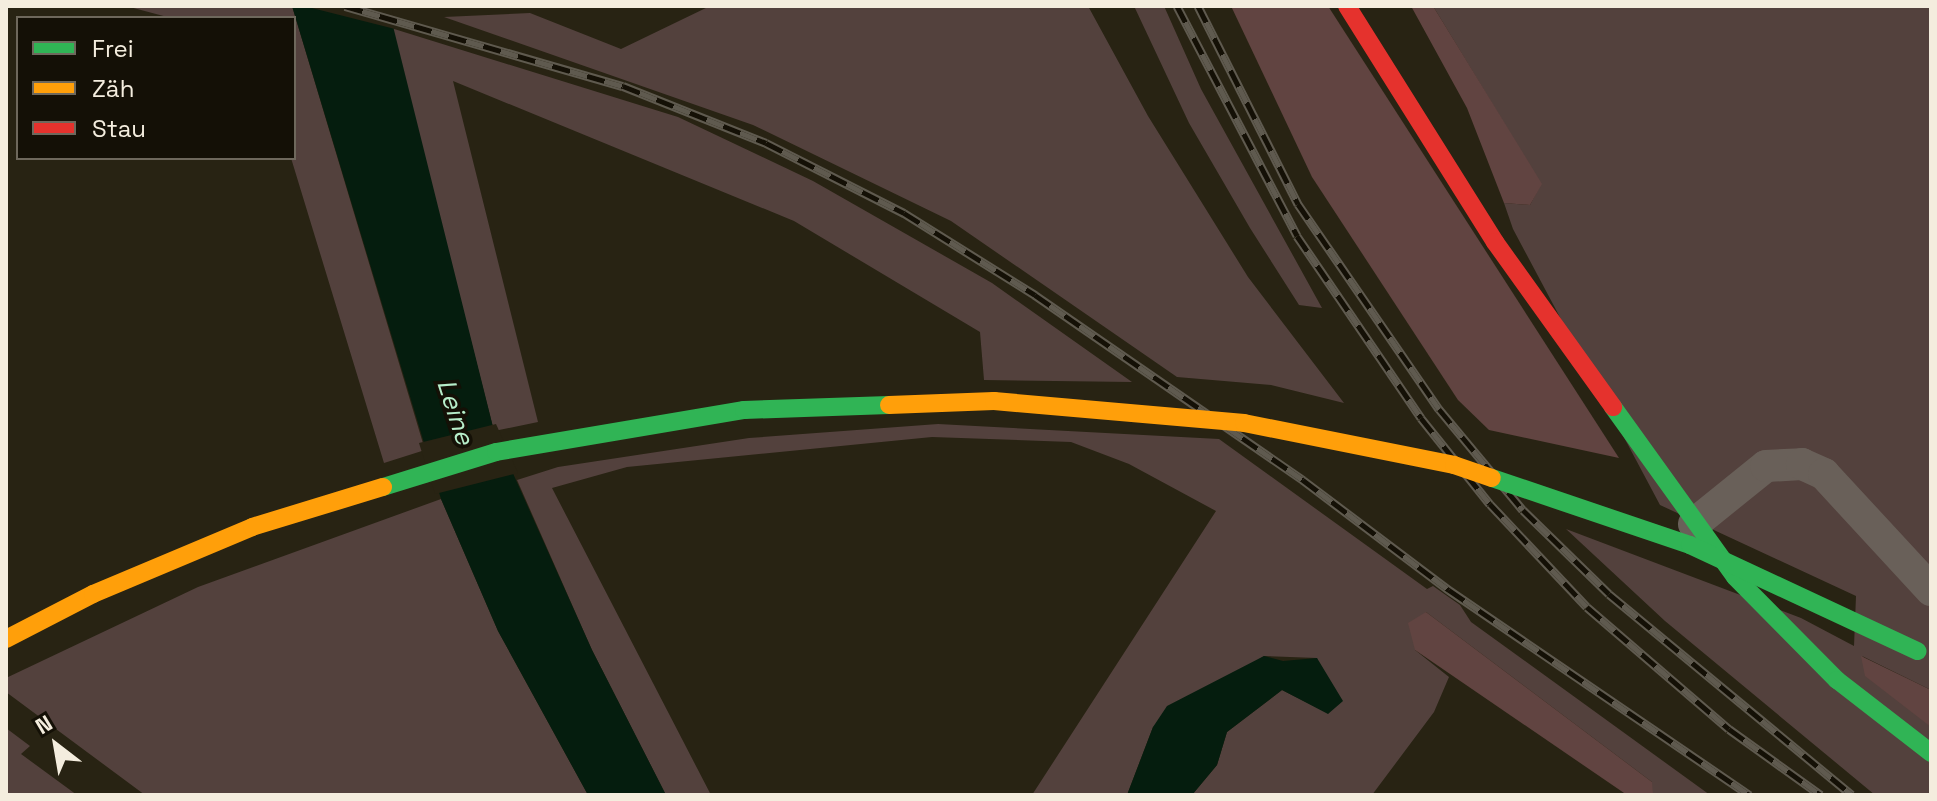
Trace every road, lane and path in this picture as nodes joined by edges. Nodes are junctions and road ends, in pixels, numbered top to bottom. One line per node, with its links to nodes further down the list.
1 (1347, 6): 2 (main road)
2 (1694, 524): 3 (street); 6 (main road)
3 (1931, 590)
4 (6, 639): 5 (main road, bridge)
5 (1917, 651)
6 (1931, 753)

